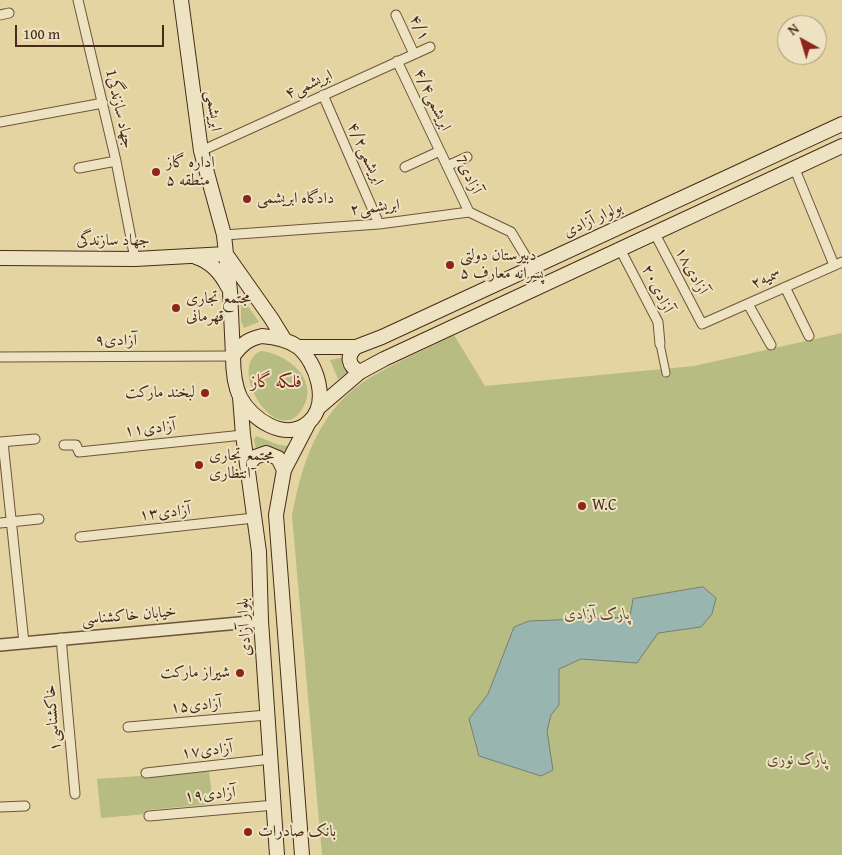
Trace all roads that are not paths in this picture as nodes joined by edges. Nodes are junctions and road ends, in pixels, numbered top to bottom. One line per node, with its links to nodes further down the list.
1 (78, 0): 8 (street, 1جهاد سازندگی)
2 (182, 0): 13 (main road, ابریشمی)
3 (396, 15): 5 (street, ۴/۱)
4 (430, 47): 5 (street, ابریشمی۴)
5 (414, 54): 6 (street, ابریشمی۴)
6 (397, 62): 7 (street, ابریشمی۴); 14 (street, ابریشمی۴/۴)
7 (323, 95): 13 (street, ابریشمی۴); 23 (street, ابریشمی۴/۲)
8 (103, 103): 9 (street); 17 (street, 1جهاد سازندگی)
9 (0, 122)
10 (842, 124): 11 (main road, بولوار آزادی)
11 (804, 141): 16 (main road); 32 (main road, بولوار آزادی)
12 (842, 146): 16 (main road)
13 (200, 150): 25 (main road, ابریشمی)
14 (440, 151): 18 (street, 7آزادی); 19 (street)
15 (467, 157): 18 (street)
16 (812, 159): 20 (main road)
17 (116, 161): 21 (street); 30 (street, 1جهاد سازندگی)
18 (447, 166): 22 (street, 7آزادی)
19 (405, 167)
20 (794, 167): 24 (main road); 31 (street)
21 (78, 168)
22 (469, 212): 23 (street, ابریشمی۲); 32 (street)
23 (380, 224): 25 (street, ابریشمی۲)
24 (654, 232): 26 (main road); 36 (street, آزادی۱۸)
25 (224, 235): 27 (main road, ابریشمی)
26 (620, 248): 39 (street, آزادی۲۰); 45 (main road)
27 (226, 254): 28 (main road, جهاد سازندگی); 34 (main road, ابریشمی); 38 (main road)
28 (193, 256): 30 (main road, جهاد سازندگی); 34 (main road)
29 (0, 258): 30 (main road, جهاد سازندگی)
30 (135, 259)
31 (838, 263): 33 (street, ۲سمیه)
32 (532, 267): 42 (main road, بولوار آزادی)
33 (785, 287): 35 (street, ۲سمیه); 37 (street)
34 (230, 291): 43 (main road, ابریشمی)
35 (748, 304): 36 (street, ۲سمیه); 40 (street)
36 (702, 324)
37 (810, 336)
38 (284, 339): 41 (main road); 43 (main road)
39 (660, 344): 46 (street)
40 (771, 345)
41 (298, 347): 42 (main road, بولوار آزادی); 48 (main road)
42 (356, 347): 45 (main road)
43 (233, 356): 44 (street, آزادی۹); 47 (main road)
44 (0, 357)
45 (360, 372): 48 (main road)
46 (666, 373)
47 (240, 397): 49 (main road); 50 (main road, بلوار آزادی)
48 (318, 408): 49 (main road)
49 (309, 422): 55 (main road)
50 (243, 434): 53 (street, آزادی۱۱); 54 (main road, بلوار آزادی)
51 (35, 439): 52 (street)
52 (1, 442): 58 (street)
53 (64, 445)
54 (248, 465): 55 (main road); 56 (main road, بلوار آزادی)
55 (284, 470): 75 (main road)
56 (254, 518): 60 (street, آزادی۱۳); 61 (main road, بلوار آزادی)
57 (39, 519): 58 (street)
58 (11, 522): 59 (street); 63 (street)
59 (0, 523)
60 (80, 537)
61 (261, 621): 62 (street, خیابان خاکشناسی); 65 (main road, بلوار آزادی)
62 (61, 638): 63 (street, خیابان خاکشناسی); 69 (street, خاکشناسی۱)
63 (24, 642): 64 (street, خیابان خاکشناسی)
64 (0, 645)
65 (267, 714): 66 (street, آزادی۱۵); 67 (main road, بلوار آزادی)
66 (128, 727)
67 (271, 759): 68 (street, آزادی۱۷); 70 (main road, بلوار آزادی)
68 (146, 773)
69 (76, 794)
70 (274, 805): 73 (street, آزادی۱۹); 74 (main road, بلوار آزادی)
71 (25, 806): 72 (street)
72 (0, 807)
73 (149, 816)
74 (277, 855)
75 (302, 855)

